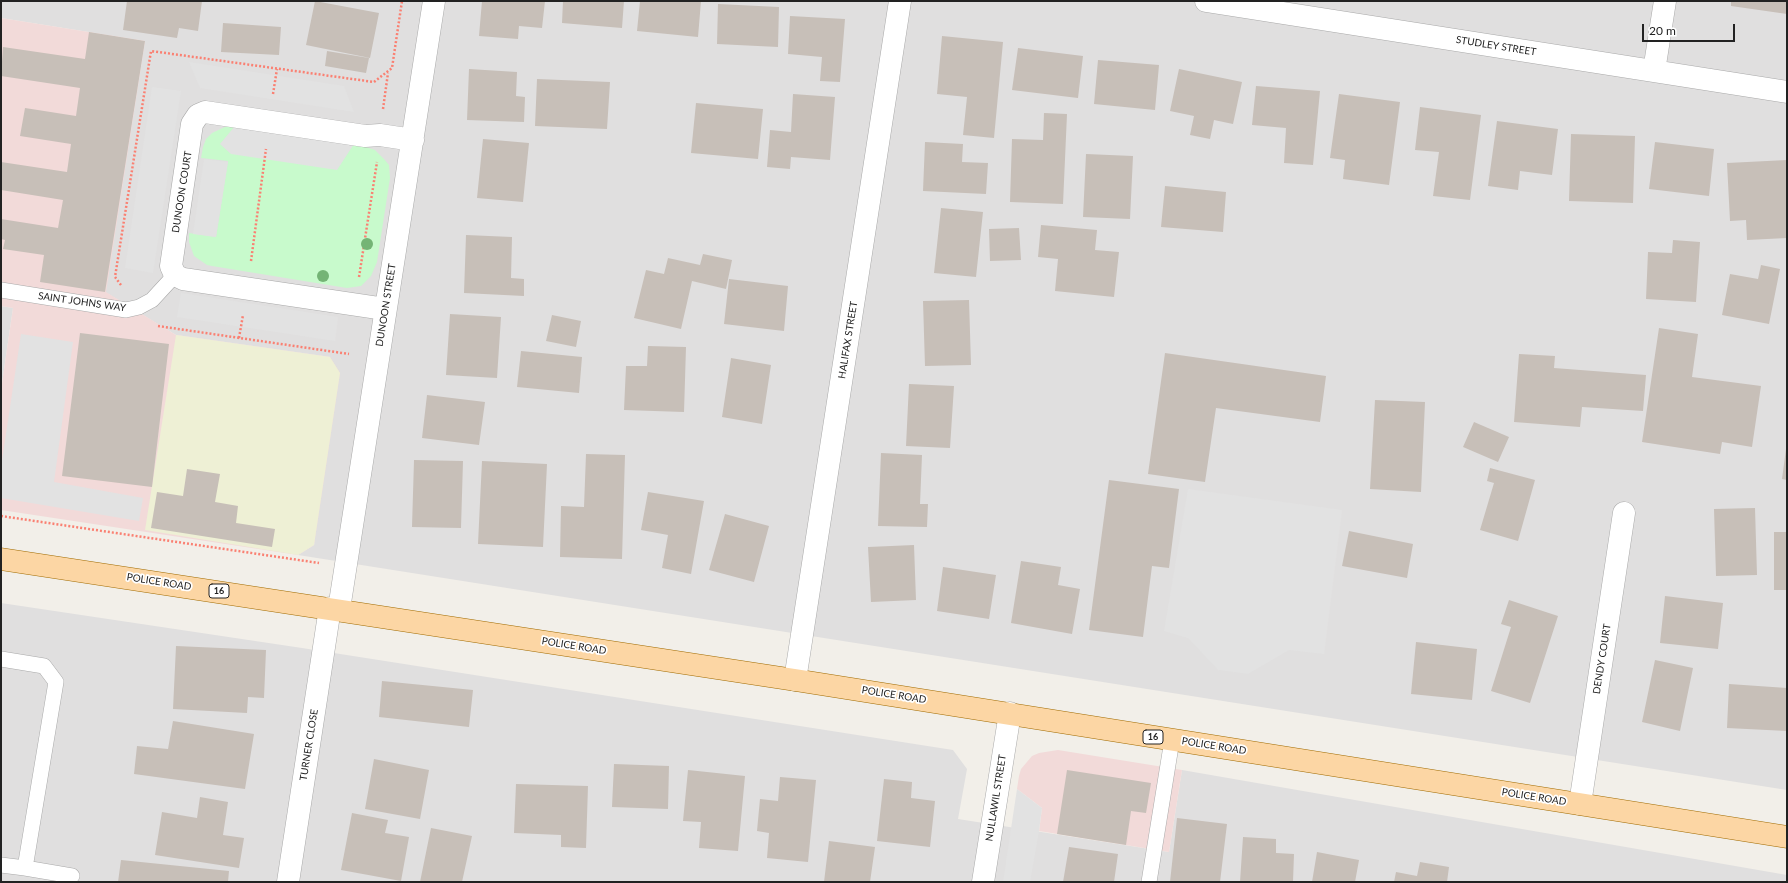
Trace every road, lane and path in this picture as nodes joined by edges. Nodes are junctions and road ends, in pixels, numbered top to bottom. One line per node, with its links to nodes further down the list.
1 (434, 1): 11 (street, DUNOON STREET)
2 (900, 1): 24 (street, HALIFAX STREET)
3 (1206, 1): 6 (street, STUDLEY STREET)
4 (1665, 1): 6 (street)
5 (277, 69): 9 (path)
6 (1654, 70): 8 (street, STUDLEY STREET)
7 (388, 73): 10 (path)
8 (1787, 92)
9 (269, 121): 10 (street, DUNOON COURT); 12 (street, DUNOON COURT); 13 (path)
10 (380, 135): 11 (street, DUNOON COURT); 15 (path)
11 (413, 140): 16 (street, DUNOON STREET)
12 (175, 275): 13 (street); 14 (lane, SAINT JOHNS WAY)
13 (247, 289): 15 (street); 17 (path)
14 (1, 290)
15 (356, 305): 16 (street)
16 (385, 309): 22 (street, DUNOON STREET)
17 (350, 347)
18 (1624, 513): 27 (street, DENDY COURT)
19 (1, 516): 20 (path)
20 (320, 556)
21 (1, 559): 22 (main road, POLICE ROAD / 16)
22 (334, 609): 24 (main road, POLICE ROAD / 16); 32 (street, TURNER CLOSE)
23 (1, 659): 30 (lane)
24 (795, 680): 25 (main road, POLICE ROAD / 16)
25 (1010, 713): 26 (main road, POLICE ROAD / 16); 33 (street, NULLAWIL STREET)
26 (1172, 740): 27 (main road, POLICE ROAD / 16); 34 (lane)
27 (1580, 804): 28 (main road, POLICE ROAD / 16)
28 (1787, 837)
29 (1, 864): 30 (lane)
30 (25, 868): 31 (lane)
31 (72, 876)
32 (288, 882)
33 (983, 882)
34 (1149, 882)

